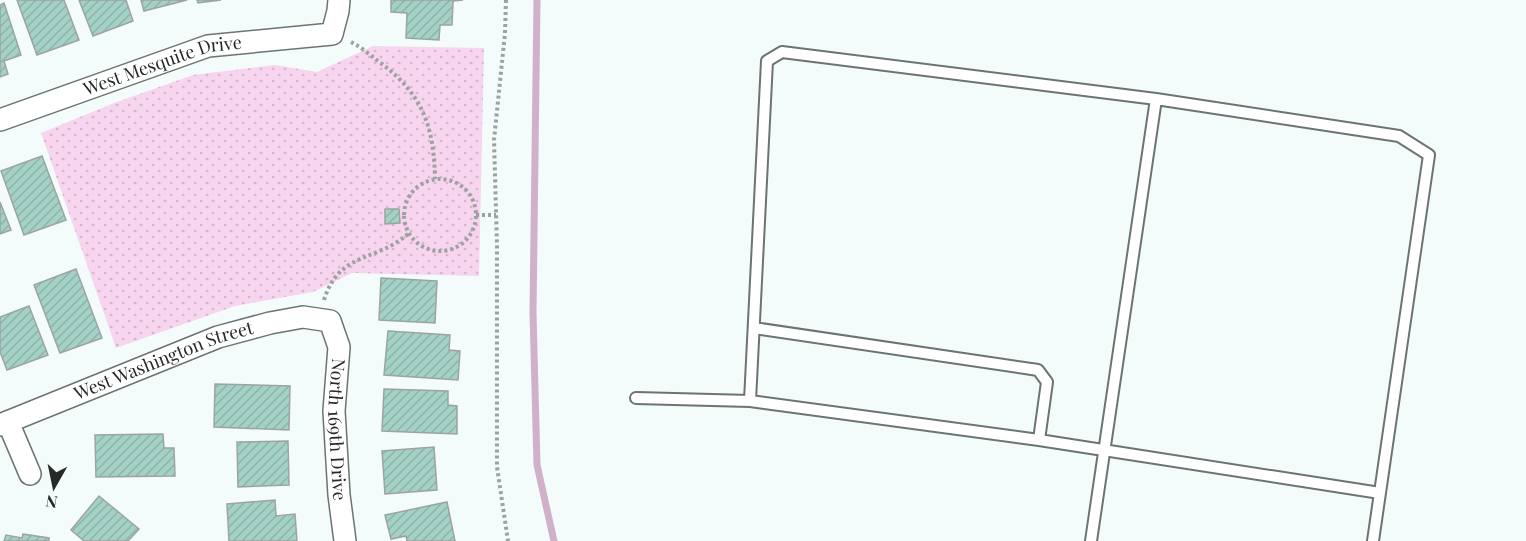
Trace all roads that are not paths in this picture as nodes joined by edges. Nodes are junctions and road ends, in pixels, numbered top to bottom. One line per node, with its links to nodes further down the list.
1 (339, 0): 3 (street, West Mesquite Drive)
2 (1156, 99): 5 (lane); 10 (lane); 12 (lane)
3 (0, 120)
4 (324, 320): 8 (street, West Washington Street); 13 (street, North 169th Drive)
5 (754, 328): 7 (lane); 9 (lane)
6 (636, 399): 7 (lane)
7 (750, 401): 9 (lane)
8 (4, 424): 11 (street)
9 (1039, 440): 10 (lane)
10 (1104, 450): 12 (lane); 14 (lane)
11 (30, 474)
12 (1380, 493): 15 (lane)
13 (345, 541)
14 (1091, 541)
15 (1372, 541)

